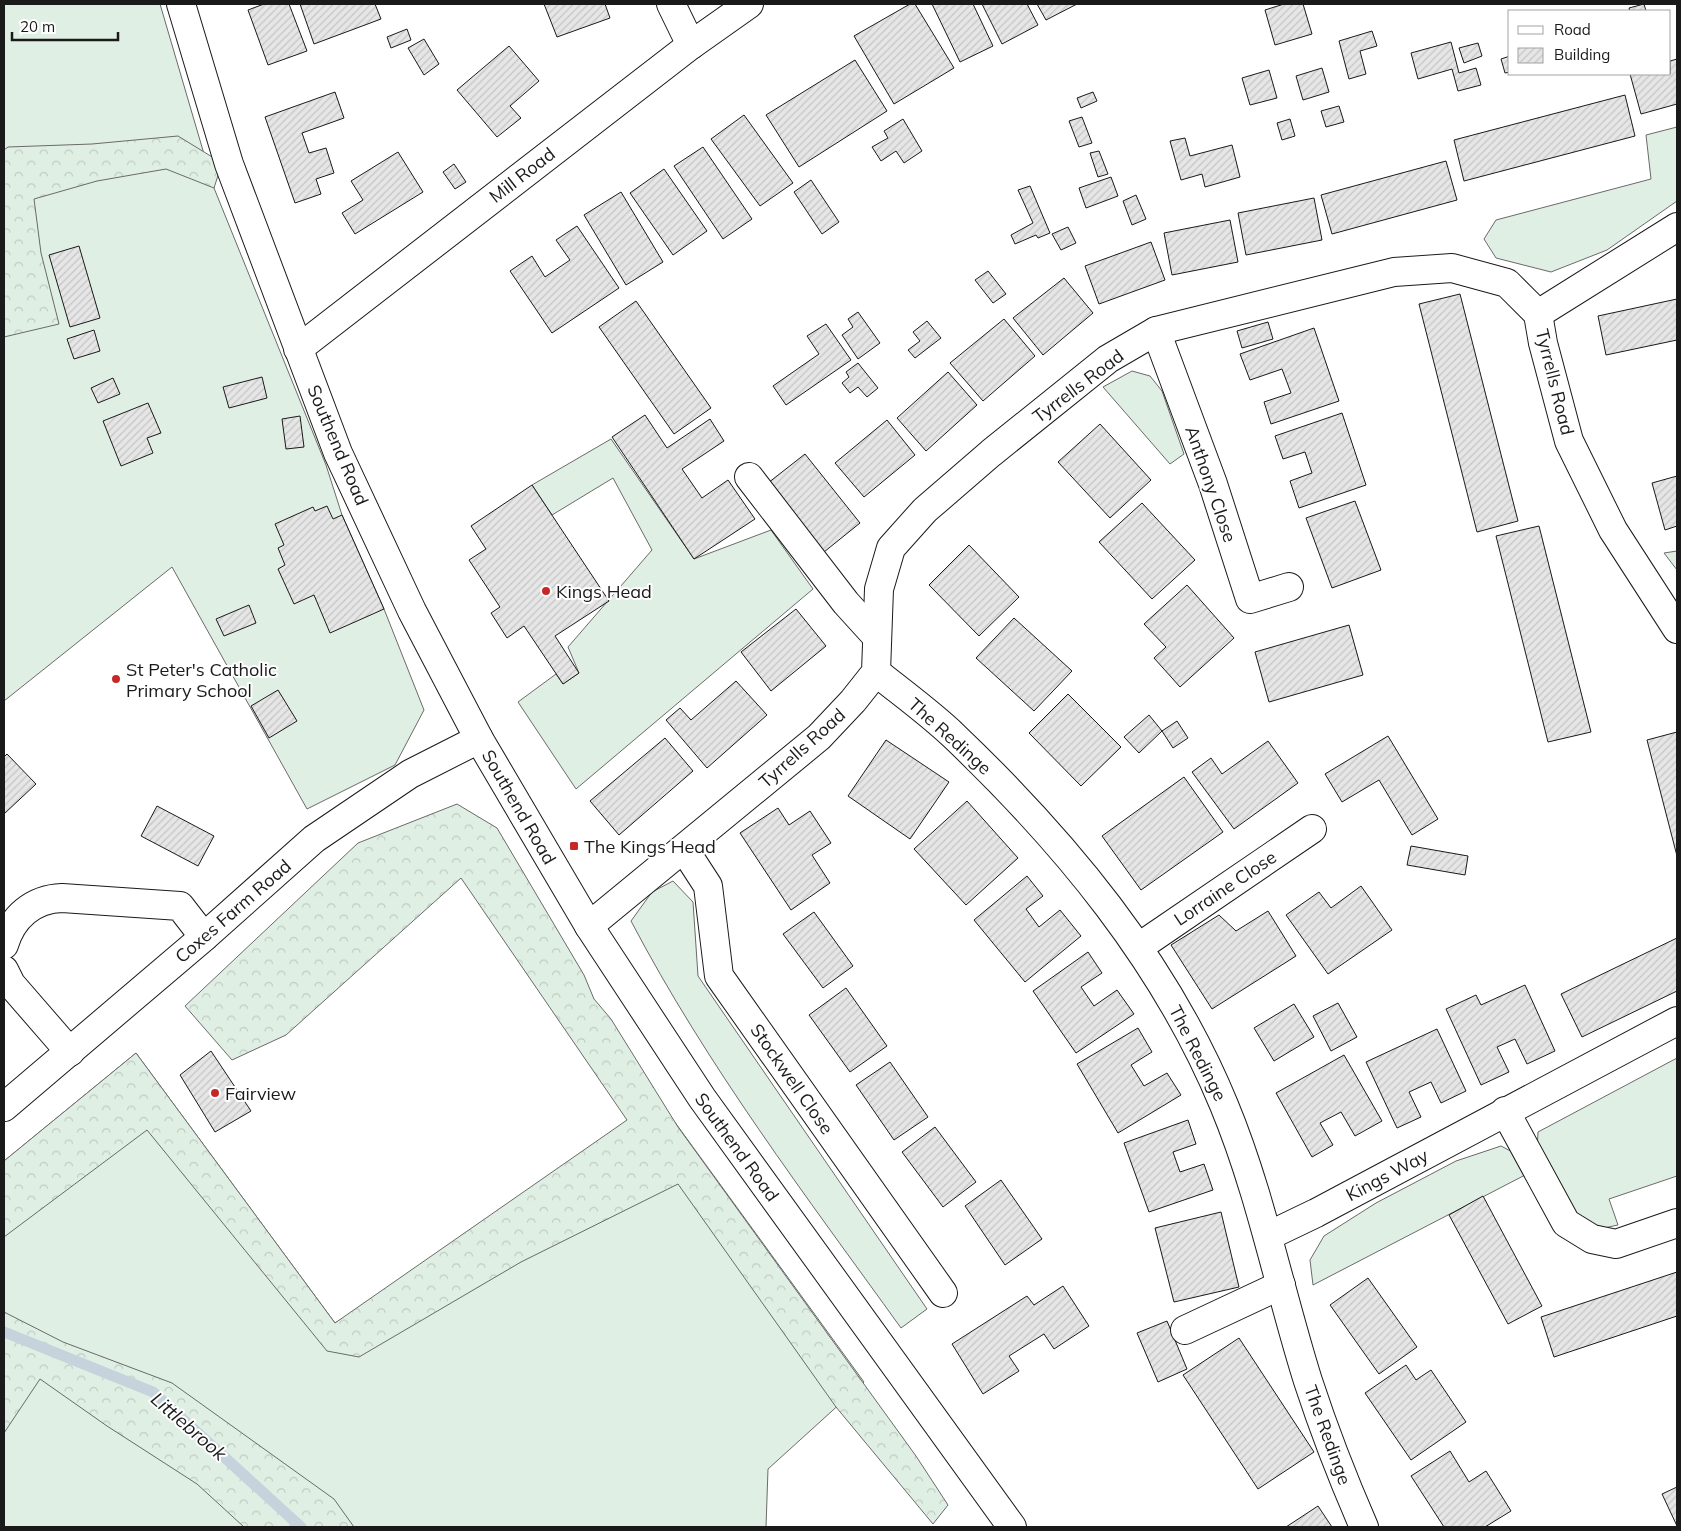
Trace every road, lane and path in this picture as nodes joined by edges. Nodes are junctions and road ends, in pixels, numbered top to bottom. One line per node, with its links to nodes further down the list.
1 (181, 4): 8 (street, Southend Road)
2 (671, 4): 4 (street)
3 (749, 4): 4 (street, Mill Road)
4 (692, 45): 8 (street, Mill Road)
5 (1677, 227): 6 (street)
6 (1538, 314): 7 (street, Tyrrells Road); 11 (street, Tyrrells Road)
7 (1156, 331): 10 (street, Anthony Close); 12 (street, Tyrrells Road)
8 (298, 349): 14 (street, Southend Road)
9 (749, 477): 12 (street)
10 (1289, 587)
11 (1677, 629)
12 (876, 636): 13 (street, Tyrrells Road)
13 (876, 672): 16 (street, Tyrrells Road); 20 (street, The Redinge)
14 (479, 739): 17 (street, Southend Road); 18 (street, Coxes Farm Road)
15 (1312, 829): 20 (street, Lorraine Close)
16 (684, 849): 17 (street, Tyrrells Road); 29 (street, Stockwell Close)
17 (589, 926): 31 (street, Southend Road)
18 (204, 937): 19 (street); 23 (street, Coxes Farm Road)
19 (4, 945)
20 (1139, 947): 27 (street, The Redinge)
21 (4, 970): 23 (street)
22 (1677, 1021): 25 (street, Kings Way)
23 (70, 1052): 24 (street, Coxes Farm Road)
24 (4, 1107)
25 (1505, 1111): 26 (street); 27 (street, Kings Way)
26 (1677, 1224)
27 (1268, 1236): 28 (street, The Redinge)
28 (1281, 1285): 30 (street); 32 (street, The Redinge)
29 (943, 1293)
30 (1185, 1330)
31 (1012, 1527)
32 (1364, 1527)

